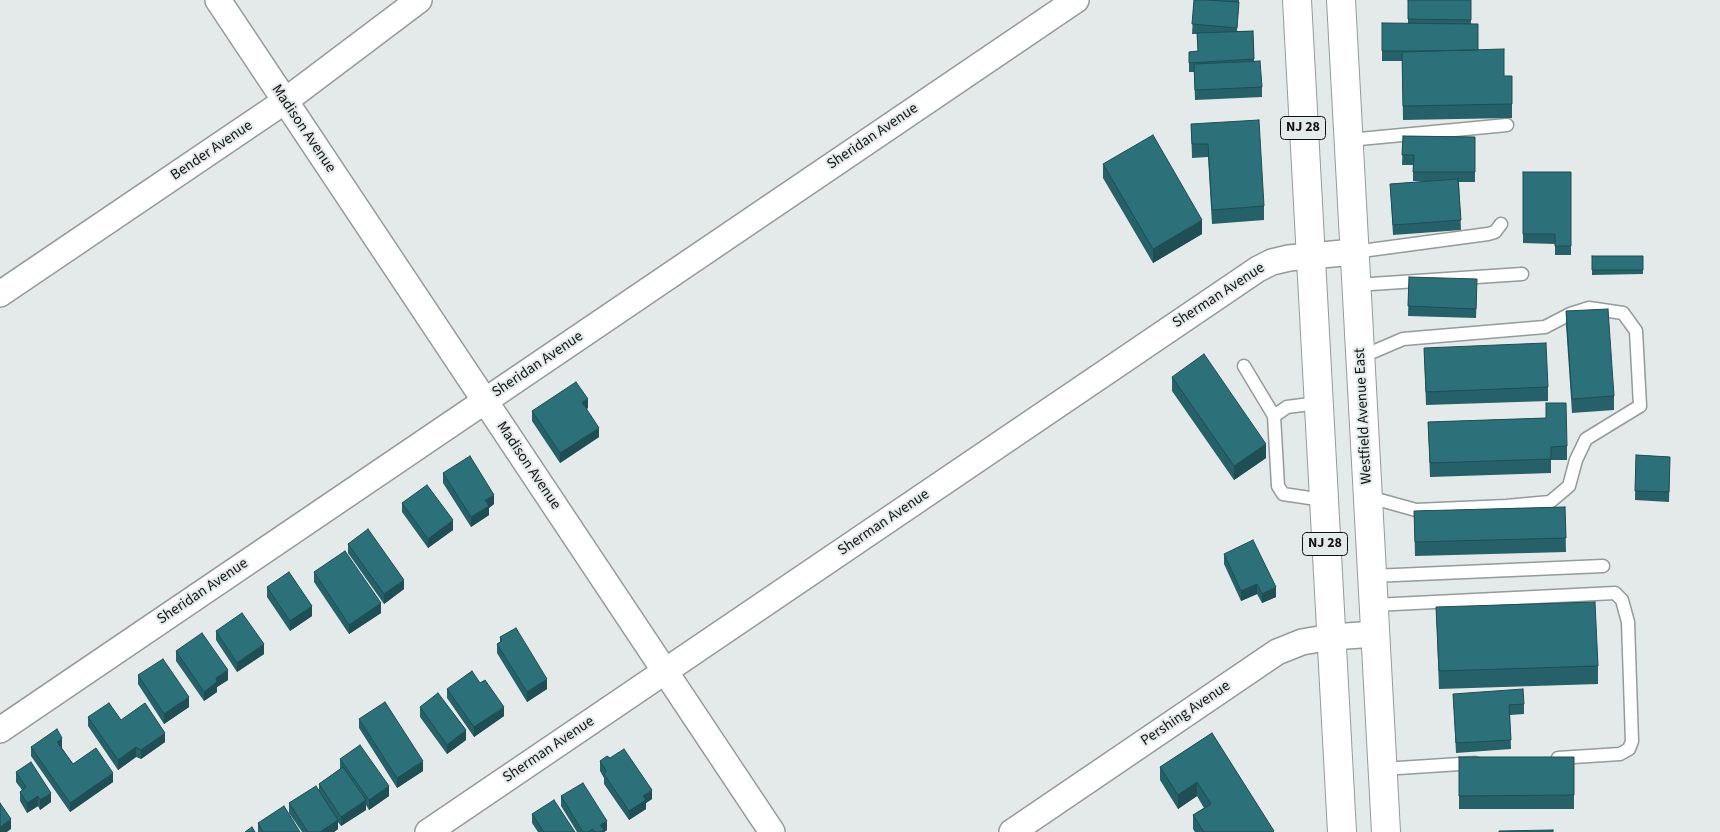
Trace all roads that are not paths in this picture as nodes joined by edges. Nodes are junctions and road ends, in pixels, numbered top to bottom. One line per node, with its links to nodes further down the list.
1 (218, 0): 6 (street, Madison Avenue)
2 (419, 0): 6 (street, Bender Avenue)
3 (1076, 0): 17 (street, Sheridan Avenue)
4 (1296, 0): 11 (main road, NJ 28)
5 (1341, 0): 8 (main road, Westfield Avenue East / NJ 28)
6 (285, 101): 14 (street, Bender Avenue); 17 (street, Madison Avenue)
7 (1508, 125): 8 (lane)
8 (1349, 140): 10 (main road, Westfield Avenue East / NJ 28)
9 (1501, 224): 10 (lane)
10 (1354, 252): 11 (street, Sherman Avenue); 13 (main road, Westfield Avenue East / NJ 28)
11 (1310, 256): 18 (main road, NJ 28); 27 (street, Sherman Avenue)
12 (1522, 274): 13 (lane)
13 (1356, 285): 15 (main road, Westfield Avenue East / NJ 28)
14 (0, 294)
15 (1361, 357): 20 (main road, Westfield Avenue East / NJ 28); 20 (lane)
16 (1244, 366): 19 (lane)
17 (484, 401): 27 (street, Madison Avenue); 28 (street, Sheridan Avenue)
18 (1318, 403): 19 (lane); 21 (main road, NJ 28)
19 (1274, 416): 21 (lane)
20 (1368, 494): 23 (main road, Westfield Avenue East / NJ 28)
21 (1323, 500): 26 (main road, NJ 28)
22 (1603, 566): 23 (lane)
23 (1372, 576): 24 (main road, Westfield Avenue East / NJ 28)
24 (1374, 605): 25 (main road, Westfield Avenue East / NJ 28); 29 (lane)
25 (1376, 634): 26 (street, Pershing Avenue); 31 (main road, Westfield Avenue East / NJ 28)
26 (1331, 638): 34 (street, Pershing Avenue); 35 (main road, NJ 28)
27 (665, 672): 32 (street, Sherman Avenue); 33 (street, Madison Avenue)
28 (0, 730)
29 (1541, 759)
30 (1492, 762): 31 (lane)
31 (1383, 769): 36 (main road, Westfield Avenue East / NJ 28)
32 (428, 832)
33 (772, 832)
34 (1012, 832)
35 (1342, 832)
36 (1386, 832)

